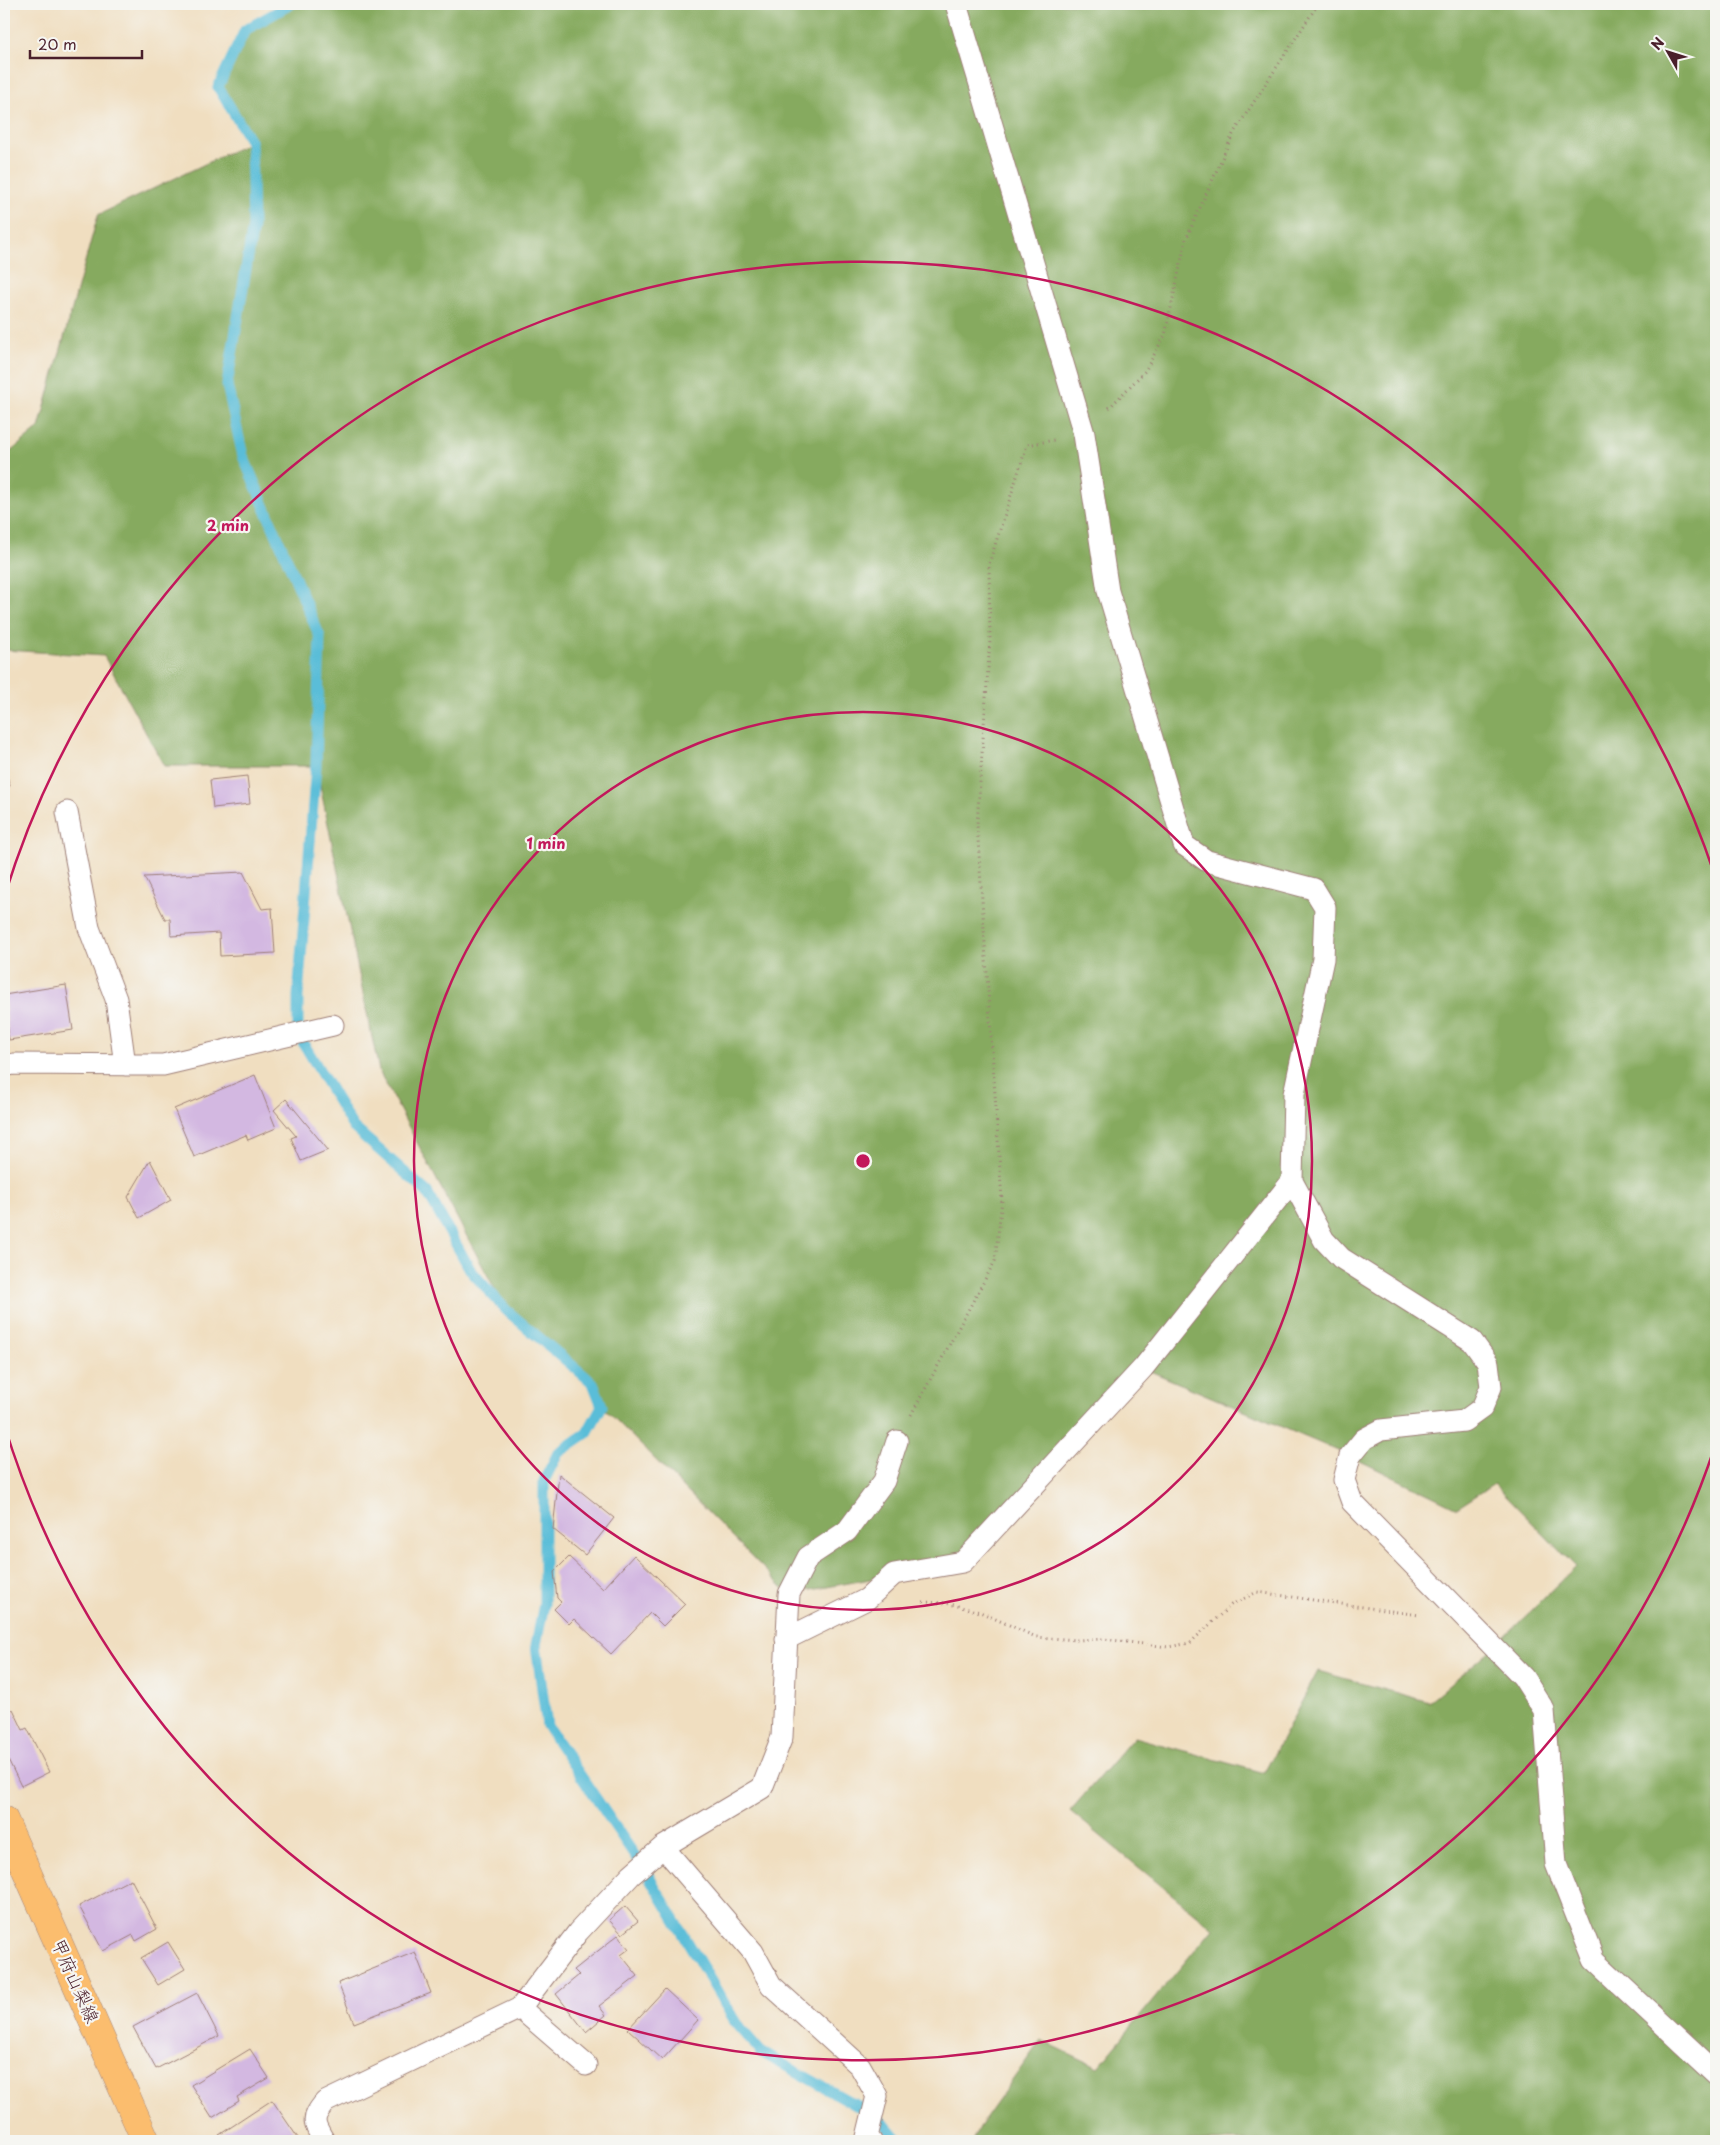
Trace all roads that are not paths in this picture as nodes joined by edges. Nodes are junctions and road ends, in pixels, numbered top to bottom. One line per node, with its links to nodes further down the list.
1 (956, 4): 6 (lane)
2 (67, 812): 4 (lane)
3 (333, 1025): 4 (lane)
4 (125, 1065): 5 (lane)
5 (4, 1066)
6 (1292, 1181): 8 (lane); 13 (lane)
7 (897, 1441): 8 (lane)
8 (786, 1639): 10 (lane)
9 (4, 1820): 15 (main road, 甲府山梨線)
10 (657, 1852): 11 (lane); 14 (lane)
11 (520, 2008): 12 (lane); 16 (lane)
12 (586, 2065)
13 (1716, 2074)
14 (869, 2139)
15 (146, 2141)
16 (324, 2141)

